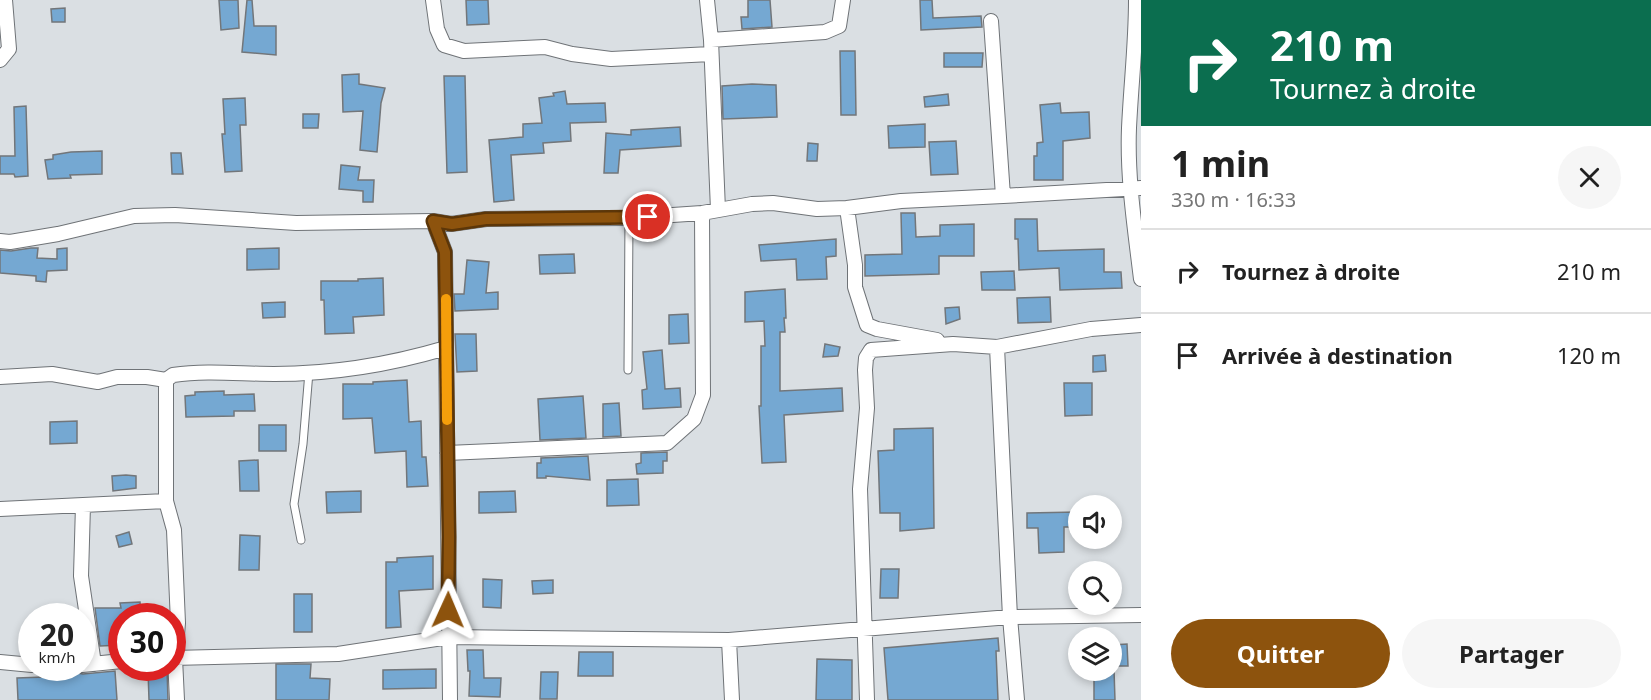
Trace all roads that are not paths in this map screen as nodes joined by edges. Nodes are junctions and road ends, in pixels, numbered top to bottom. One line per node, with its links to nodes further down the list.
1 (5, 0): 9 (street)
2 (433, 0): 8 (street)
3 (706, 0): 8 (street)
4 (843, 0): 8 (street)
5 (1136, 0): 7 (street)
6 (991, 21): 11 (street)
7 (1139, 35): 10 (street)
8 (711, 47): 13 (street)
9 (0, 60)
10 (1136, 188): 11 (street); 18 (street)
11 (1004, 196): 12 (street)
12 (847, 208): 13 (street); 20 (street)
13 (718, 210): 14 (street)
14 (702, 213): 15 (street); 27 (street)
15 (629, 218): 16 (street); 23 (lane)
16 (433, 221): 17 (street); 22 (street)
17 (0, 241)
18 (1141, 279)
19 (1141, 325): 21 (street)
20 (953, 344): 21 (street); 36 (street)
21 (997, 347): 35 (street)
22 (446, 348): 24 (street); 27 (street)
23 (628, 370)
24 (309, 372): 26 (street); 31 (lane)
25 (0, 377): 26 (street)
26 (166, 380): 28 (street)
27 (447, 453): 37 (street)
28 (166, 501): 29 (street); 33 (street)
29 (83, 505): 30 (street); 32 (street)
30 (0, 509)
31 (301, 540)
32 (83, 603)
33 (177, 603)
34 (1141, 615): 35 (street)
35 (1010, 617): 36 (street); 47 (street)
36 (864, 628): 38 (street); 46 (street)
37 (449, 637): 38 (street); 39 (street); 44 (street)
38 (729, 640): 45 (street)
39 (186, 658)
40 (0, 662): 41 (street)
41 (18, 664)
42 (176, 681): 43 (street)
43 (177, 700)
44 (450, 700)
45 (732, 700)
46 (867, 700)
47 (1017, 700)

